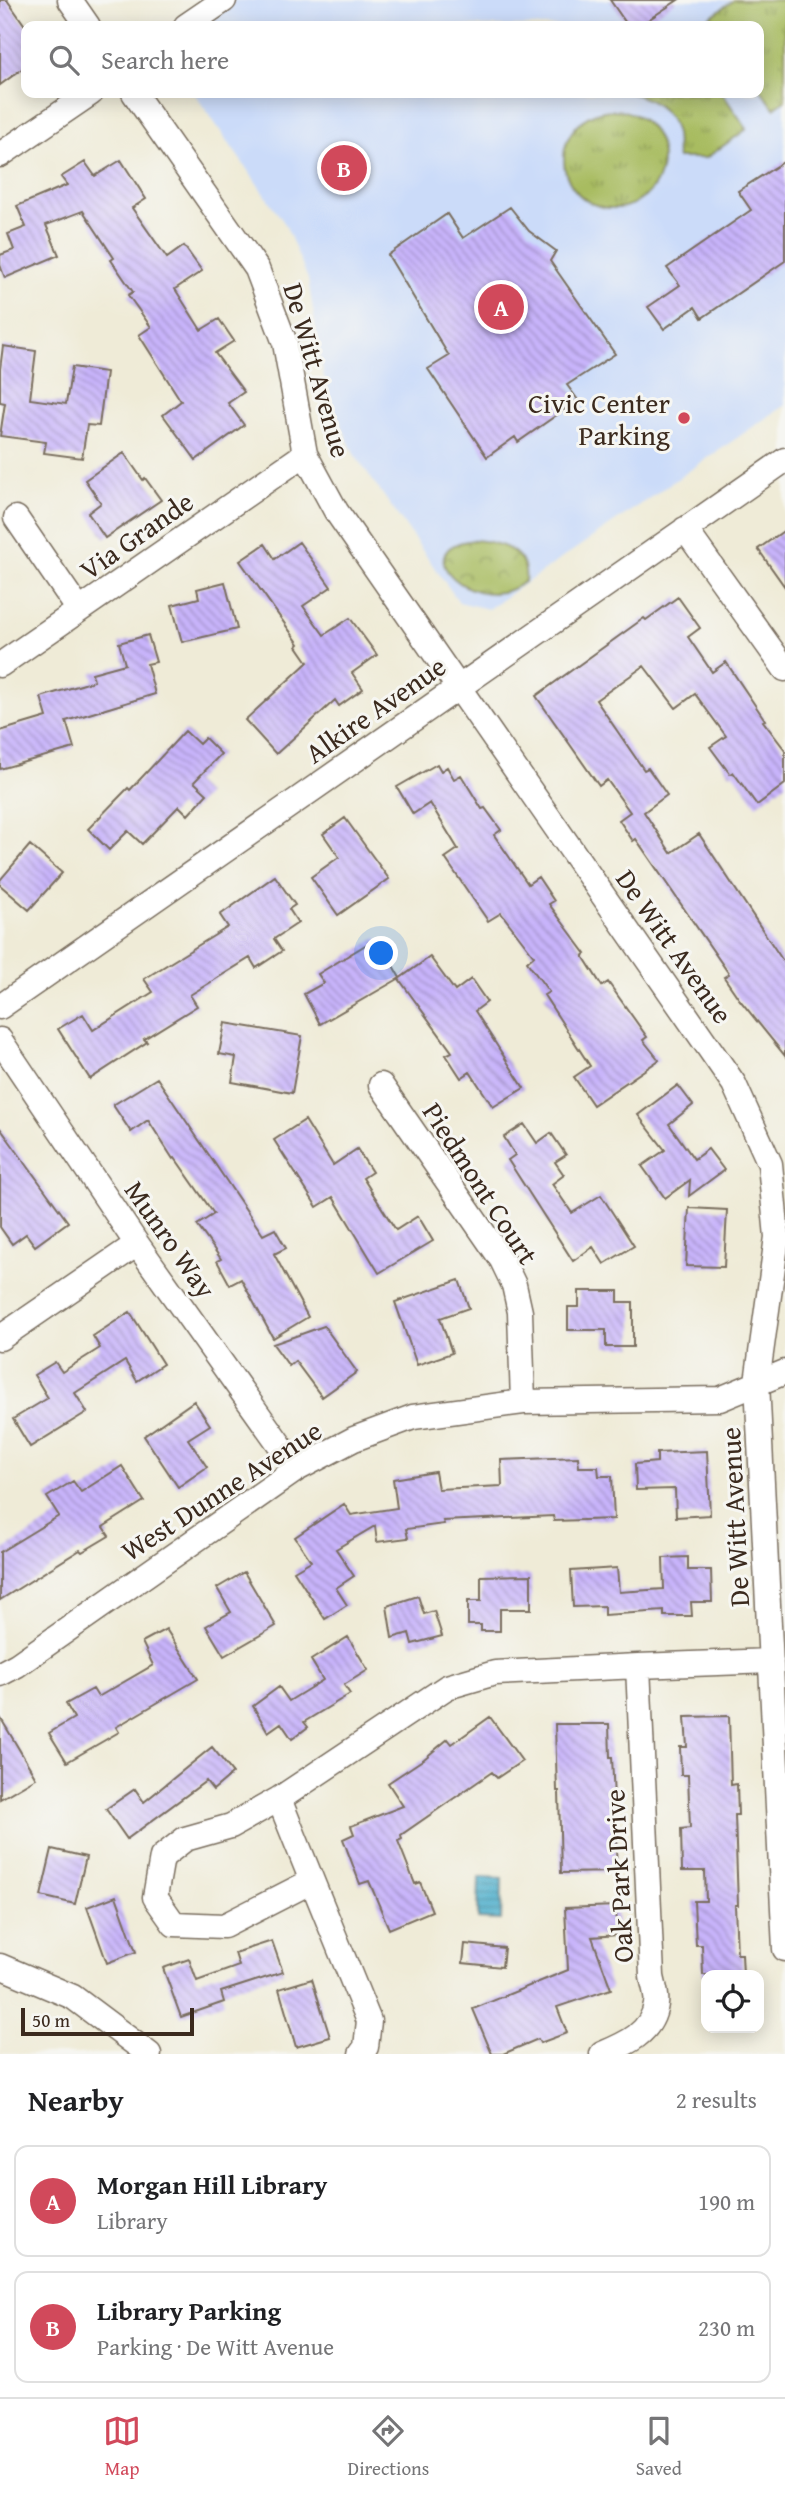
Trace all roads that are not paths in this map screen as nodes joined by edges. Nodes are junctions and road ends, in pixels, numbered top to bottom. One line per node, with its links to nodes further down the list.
1 (70, 0): 3 (street)
2 (224, 0): 4 (street)
3 (85, 21)
4 (193, 21)
5 (84, 98): 7 (street)
6 (137, 98): 8 (street, De Witt Avenue)
7 (0, 155)
8 (305, 453): 12 (street, Via Grande); 15 (street, De Witt Avenue)
9 (785, 460): 11 (street, Alkire Avenue)
10 (16, 518): 12 (street)
11 (685, 528): 14 (street); 15 (street, Alkire Avenue)
12 (79, 610): 13 (street, Via Grande)
13 (0, 664)
14 (785, 669)
15 (458, 687): 16 (street, Alkire Avenue); 22 (street, De Witt Avenue)
16 (0, 1007)
17 (0, 1040): 19 (street, Munro Way)
18 (381, 1085): 23 (street, Piedmont Court)
19 (137, 1244): 20 (street); 24 (street, Munro Way)
20 (0, 1338)
21 (785, 1372): 22 (street, West Dunne Avenue)
22 (757, 1382): 23 (street, West Dunne Avenue); 25 (street, De Witt Avenue)
23 (523, 1402): 24 (street, West Dunne Avenue)
24 (297, 1469): 27 (street, West Dunne Avenue)
25 (771, 1661): 26 (street); 30 (street, De Witt Avenue)
26 (638, 1666): 28 (street); 34 (street, Oak Park Drive)
27 (0, 1674)
28 (279, 1799): 29 (street); 29 (street)
29 (312, 1881): 33 (street)
30 (785, 1949)
31 (0, 1966): 32 (street)
32 (149, 2054)
33 (361, 2054)
34 (602, 2054)

